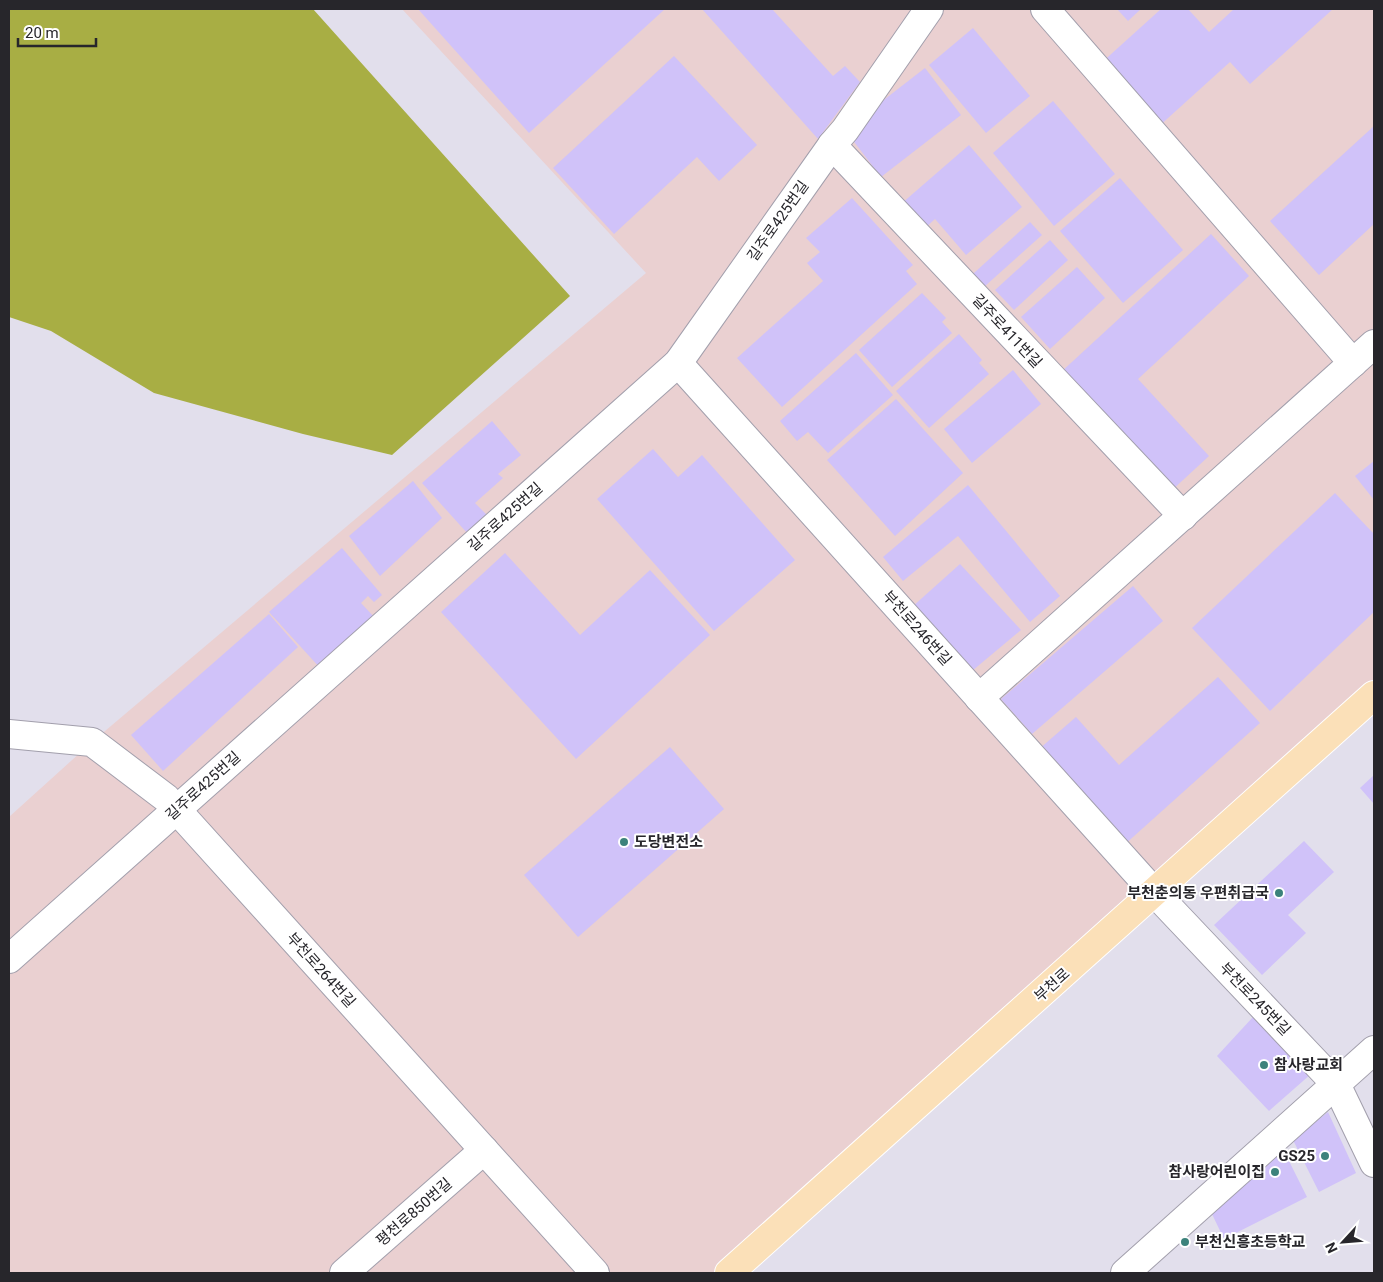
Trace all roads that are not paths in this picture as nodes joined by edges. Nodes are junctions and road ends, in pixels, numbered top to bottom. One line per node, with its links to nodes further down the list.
1 (929, 9): 3 (street, 길주로425번길)
2 (1046, 9): 6 (street)
3 (832, 145): 5 (street, 길주로425번길); 7 (street, 길주로411번길)
4 (1374, 344): 6 (street)
5 (678, 363): 9 (street, 부천로246번길); 11 (street, 길주로425번길)
6 (1353, 363): 7 (street)
7 (1182, 516): 9 (street)
8 (1374, 695): 12 (main road, 부천로)
9 (979, 698): 12 (street, 부천로246번길)
10 (9, 734): 11 (street, 부천로264번길)
11 (176, 809): 13 (street, 길주로425번길); 16 (street, 부천로264번길)
12 (1155, 893): 15 (street, 부천로245번길); 20 (main road, 부천로)
13 (9, 959)
14 (1374, 1050): 15 (street)
15 (1336, 1084): 17 (street, 부천로245번길); 21 (street)
16 (484, 1150): 18 (street, 평천로850번길); 19 (street, 부천로264번길)
17 (1374, 1163)
18 (344, 1273)
19 (595, 1273)
20 (729, 1273)
21 (1124, 1273)

